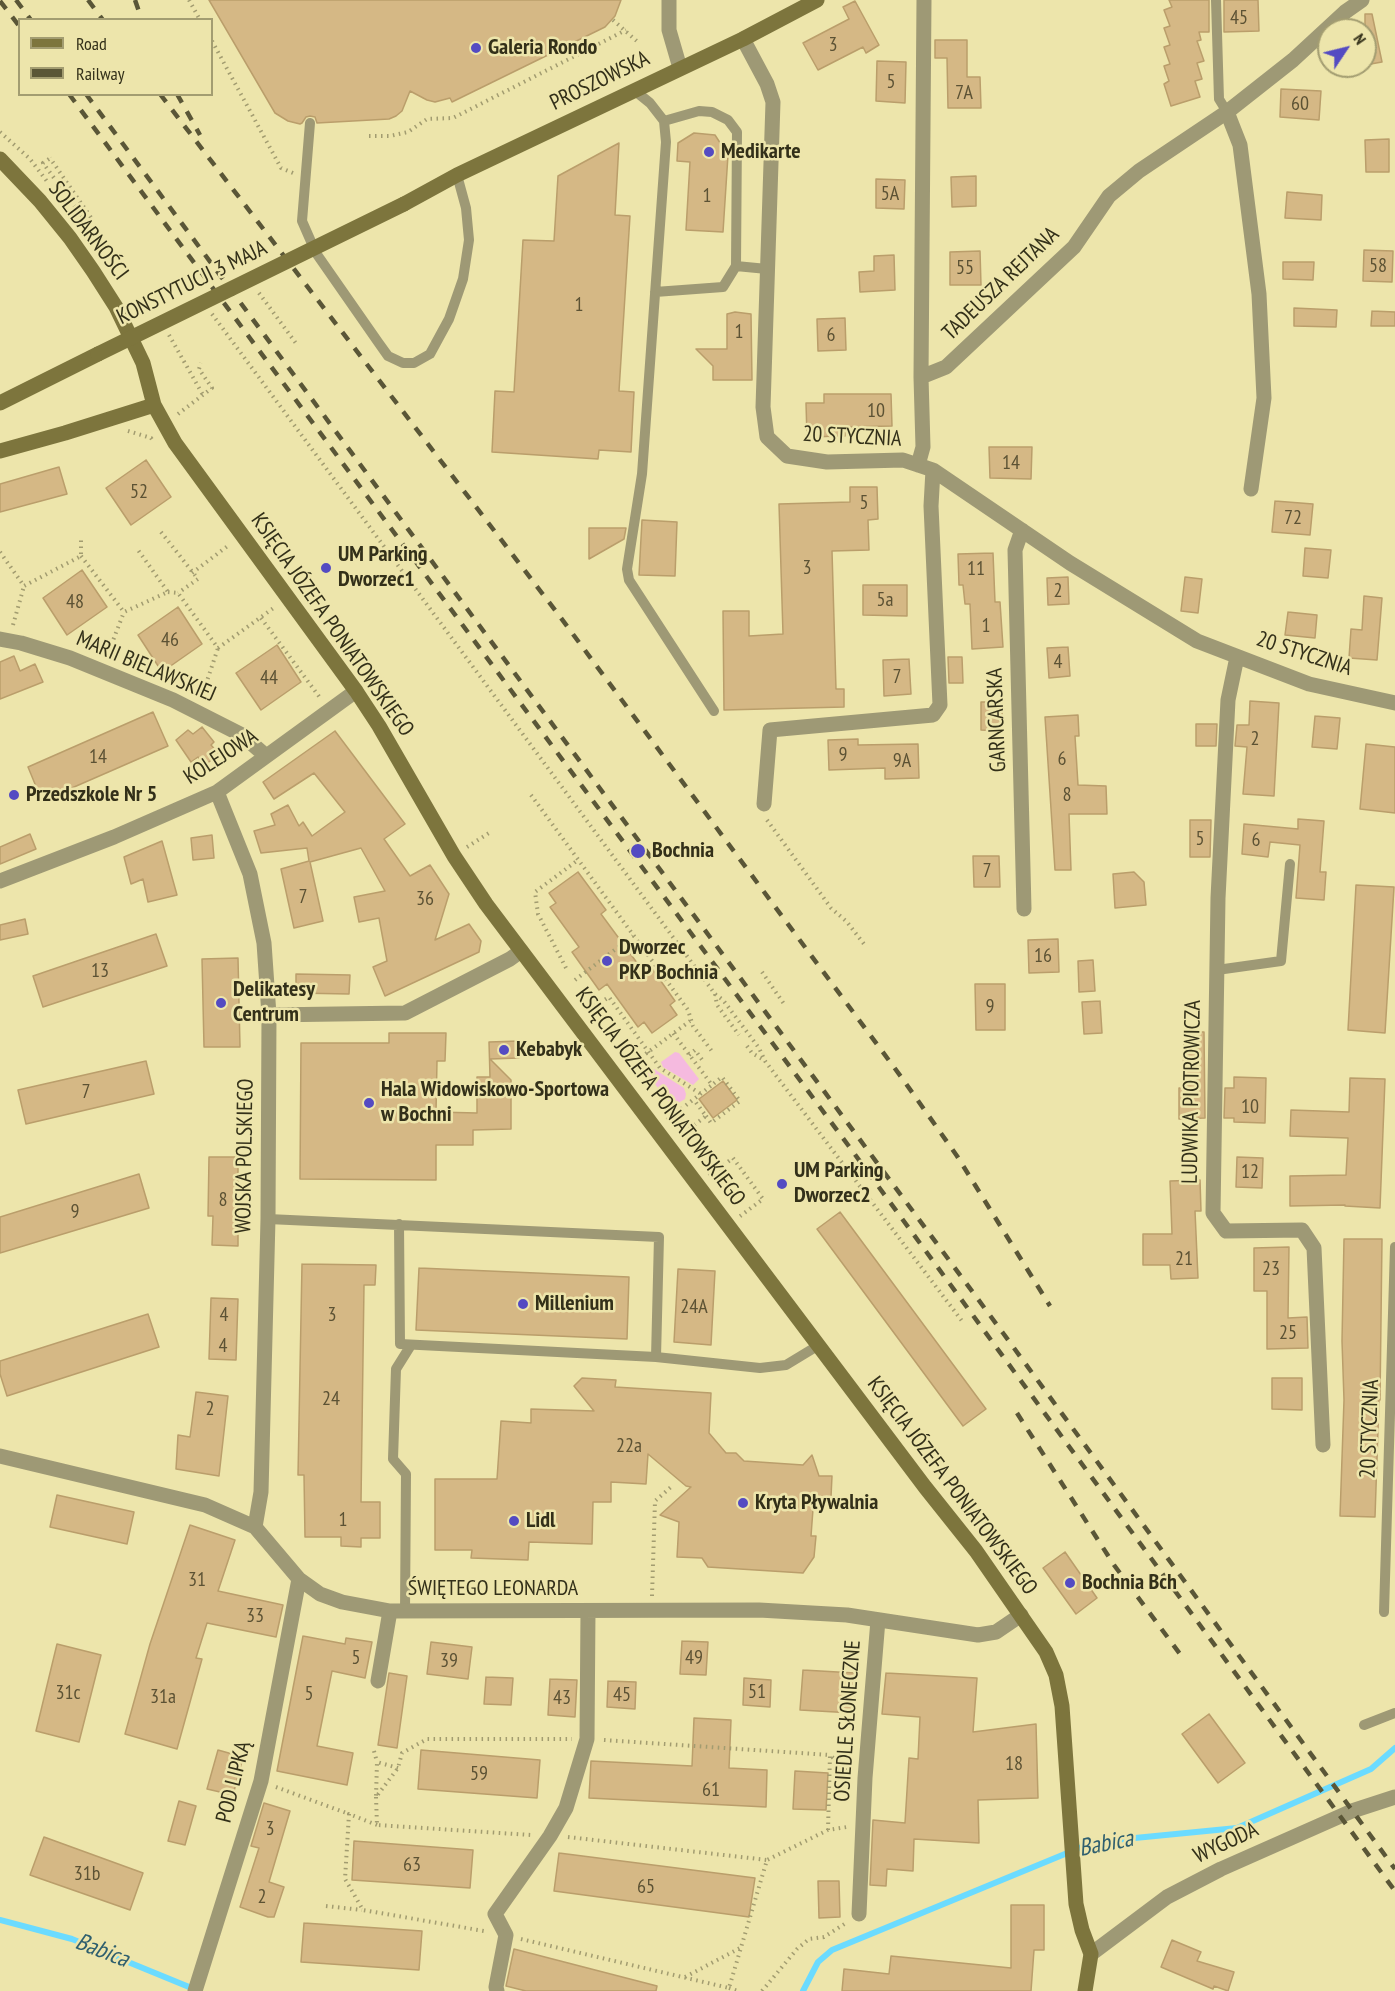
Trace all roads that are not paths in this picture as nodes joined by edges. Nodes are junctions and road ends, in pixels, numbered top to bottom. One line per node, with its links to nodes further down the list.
1 (669, 0): 7 (street)
2 (817, 0): 6 (main road, PROSZOWSKA)
3 (924, 0): 18 (street)
4 (1216, 0): 9 (lane)
5 (1362, 0): 9 (street, TADEUSZA REJTANA)
6 (743, 39): 7 (main road, PROSZOWSKA); 16 (street, 20 STYCZNIA)
7 (680, 68): 8 (main road, PROSZOWSKA)
8 (634, 90): 10 (lane); 13 (main road, PROSZOWSKA)
9 (1227, 112): 18 (street, TADEUSZA REJTANA); 24 (street)
10 (664, 121): 15 (lane); 17 (lane)
11 (310, 123): 13 (lane)
12 (0, 159): 20 (main road, SOLIDARNOŚCI)
13 (457, 175): 14 (main road, PROSZOWSKA)
14 (404, 204): 19 (main road, KONSTYTUCJI 3 MAJA, bridge)
15 (736, 266): 16 (lane); 17 (lane)
16 (767, 269): 22 (street, 20 STYCZNIA)
17 (655, 292): 30 (lane)
18 (921, 377): 22 (street)
19 (0, 403)
20 (154, 405): 21 (main road); 28 (main road, KSIĘCIA JÓZEFA PONIATOWSKIEGO)
21 (0, 451)
22 (918, 465): 23 (street, 20 STYCZNIA)
23 (933, 470): 25 (street, 20 STYCZNIA); 33 (street)
24 (1251, 489)
25 (1022, 530): 27 (street, 20 STYCZNIA); 36 (street, GARNCARSKA)
26 (4, 640): 31 (street, MARII BIELAWSKIEJ)
27 (1238, 657): 29 (street, 20 STYCZNIA); 38 (street, LUDWIKA PIOTROWICZA)
28 (356, 691): 31 (street, KOLEJOWA); 37 (main road, KSIĘCIA JÓZEFA PONIATOWSKIEGO)
29 (1395, 703)
30 (714, 711)
31 (266, 756): 32 (street, KOLEJOWA)
32 (217, 792): 35 (street, KOLEJOWA); 39 (street, WOJSKA POLSKIEGO)
33 (764, 804)
34 (1290, 864): 38 (lane)
35 (0, 881)
36 (1024, 909)
37 (521, 951): 39 (street); 44 (main road, KSIĘCIA JÓZEFA PONIATOWSKIEGO)
38 (1217, 970): 46 (street, LUDWIKA PIOTROWICZA)
39 (269, 1015): 40 (street, WOJSKA POLSKIEGO)
40 (268, 1219): 41 (lane); 48 (street, WOJSKA POLSKIEGO)
41 (399, 1224): 43 (lane); 45 (lane)
42 (1395, 1247): 52 (lane, 20 STYCZNIA)
43 (411, 1344): 45 (lane); 51 (lane)
44 (819, 1345): 45 (lane); 53 (main road, KSIĘCIA JÓZEFA PONIATOWSKIEGO)
45 (656, 1357)
46 (1323, 1445)
47 (0, 1456): 48 (street, ŚWIĘTEGO LEONARDA)
48 (255, 1527): 49 (street, ŚWIĘTEGO LEONARDA)
49 (299, 1579): 51 (street, ŚWIĘTEGO LEONARDA); 61 (street, POD LIPKĄ)
50 (588, 1611): 51 (street, ŚWIĘTEGO LEONARDA); 54 (street, ŚWIĘTEGO LEONARDA); 62 (street)
51 (398, 1612): 55 (street)
52 (1384, 1612)
53 (1021, 1615): 54 (street, ŚWIĘTEGO LEONARDA); 60 (main road, KSIĘCIA JÓZEFA PONIATOWSKIEGO)
54 (878, 1620): 59 (street, OSIEDLE SŁONECZNE)
55 (378, 1681)
56 (1395, 1713): 57 (lane)
57 (1364, 1725)
58 (1395, 1797): 60 (street, WYGODA)
59 (859, 1914)
60 (1091, 1954): 63 (main road, KSIĘCIA JÓZEFA PONIATOWSKIEGO)
61 (195, 1991)
62 (497, 1991)
63 (1085, 1991)

